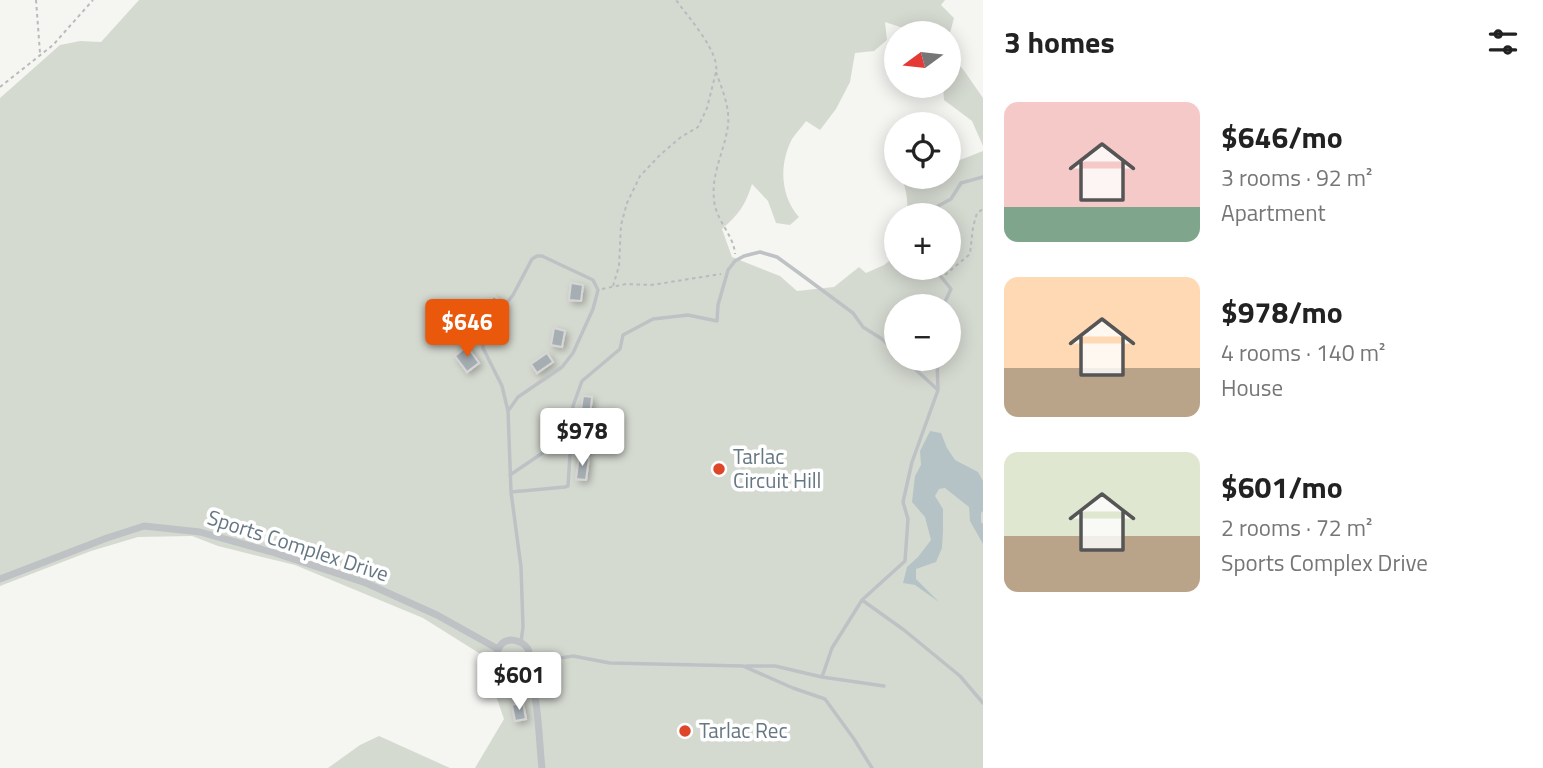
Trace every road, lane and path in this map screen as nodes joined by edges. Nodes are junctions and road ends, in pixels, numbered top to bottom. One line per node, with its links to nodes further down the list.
1 (36, 0): 4 (path)
2 (93, 0): 4 (path)
3 (676, 0): 5 (path)
4 (40, 55): 6 (path)
5 (716, 72): 10 (path); 13 (path)
6 (0, 87)
7 (983, 177): 8 (lane)
8 (944, 203)
9 (983, 209): 11 (path)
10 (735, 261): 12 (lane); 15 (lane)
11 (961, 262)
12 (728, 271): 13 (path); 20 (lane)
13 (613, 286): 14 (path)
14 (598, 290): 19 (lane); 19 (lane)
15 (884, 341)
16 (917, 371): 18 (lane)
17 (937, 371): 18 (lane)
18 (938, 390): 24 (lane)
19 (508, 411): 21 (lane)
20 (572, 433): 21 (lane); 22 (lane)
21 (510, 475): 22 (lane)
22 (511, 492): 25 (lane)
23 (0, 579): 26 (street, Sports Complex Drive)
24 (862, 600): 29 (lane); 31 (lane)
25 (521, 642): 26 (street); 27 (street)
26 (498, 649): 27 (street)
27 (528, 665): 28 (lane); 32 (street)
28 (743, 666): 29 (lane); 33 (lane)
29 (822, 677): 30 (lane)
30 (884, 686)
31 (983, 703)
32 (542, 768)
33 (872, 768)

